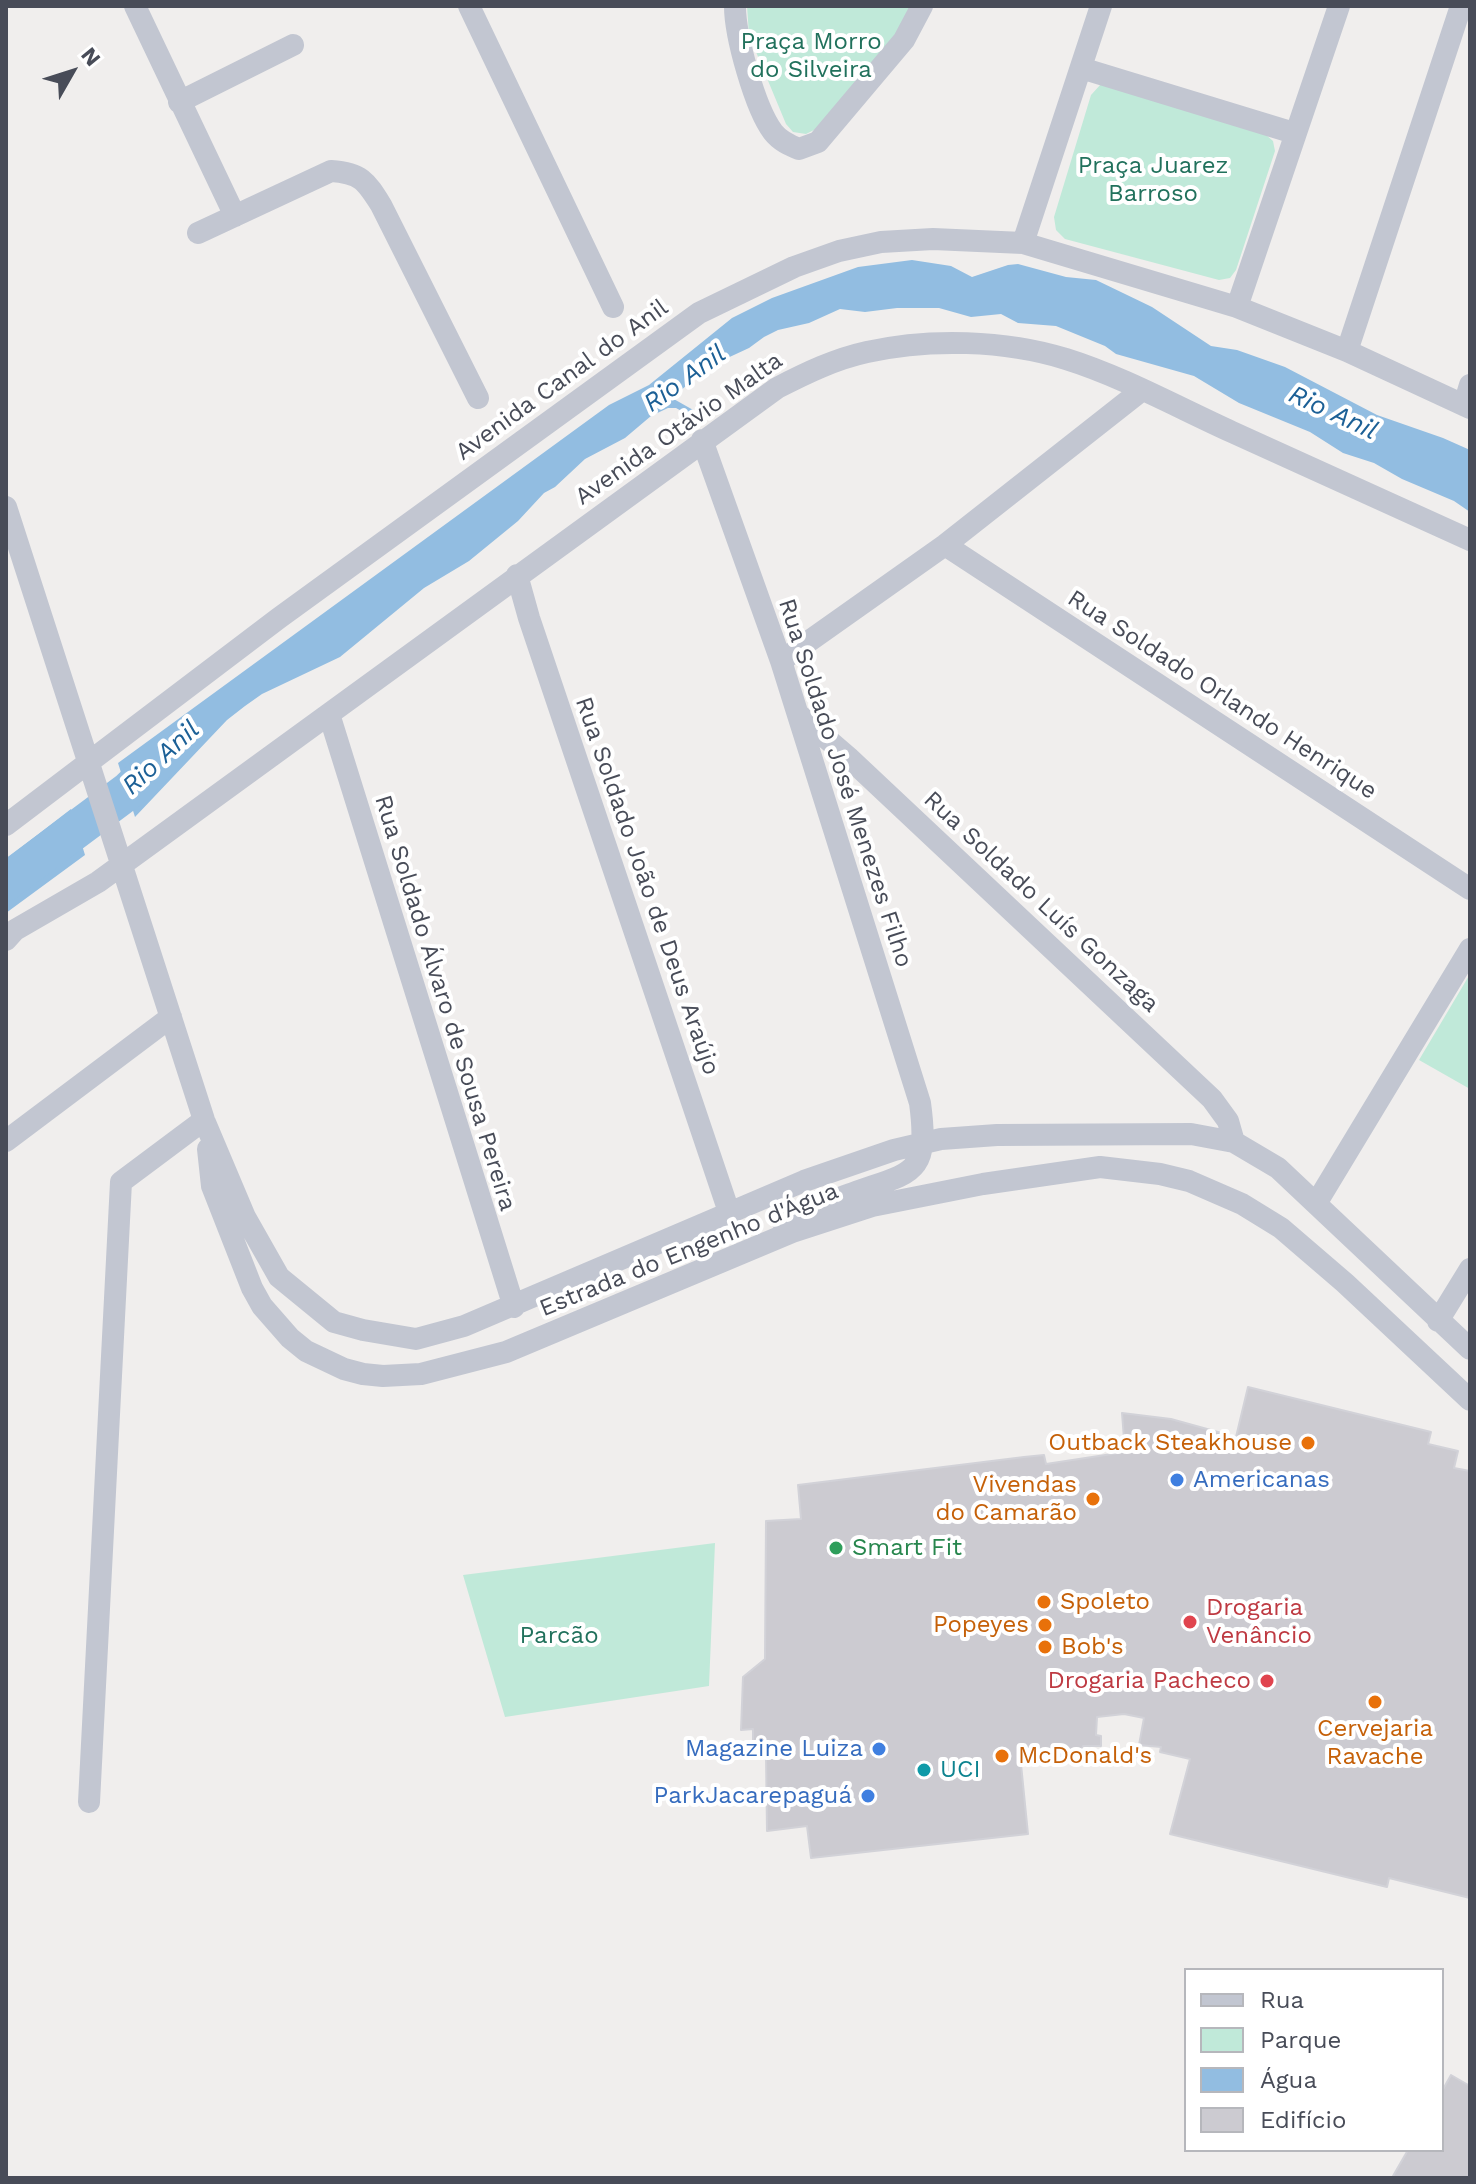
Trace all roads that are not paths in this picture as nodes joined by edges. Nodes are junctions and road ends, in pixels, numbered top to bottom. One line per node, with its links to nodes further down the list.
1 (135, 6): 10 (street)
2 (469, 6): 15 (street)
3 (735, 6): 4 (street)
4 (922, 6)
5 (1101, 6): 9 (street)
6 (1339, 6): 11 (street)
7 (1461, 6): 17 (street)
8 (293, 45): 10 (street)
9 (1081, 68): 11 (street); 14 (street)
10 (179, 102): 12 (street)
11 (1294, 133): 16 (street)
12 (235, 216): 13 (street); 19 (street)
13 (198, 233)
14 (1023, 243): 16 (street, Avenida Canal do Anil); 29 (street, Avenida Canal do Anil)
15 (613, 307)
16 (1237, 307): 17 (street, Avenida Canal do Anil)
17 (1347, 351): 20 (street, Avenida Canal do Anil)
18 (1142, 390): 21 (street, Avenida Otávio Malta); 23 (street, Avenida Otávio Malta); 24 (street)
19 (478, 398)
20 (1468, 399)
21 (702, 440): 25 (street, Avenida Otávio Malta); 26 (street, Rua Soldado José Menezes Filho)
22 (6, 507): 29 (street, Estrada do Engenho d'Água)
23 (1470, 540)
24 (945, 545): 26 (street); 32 (street, Rua Soldado Orlando Henrique)
25 (517, 575): 28 (street, Avenida Otávio Malta); 41 (street, Rua Soldado João de Deus Araújo)
26 (781, 661): 27 (street, Rua Soldado José Menezes Filho)
27 (796, 713): 38 (street, Rua Soldado Luís Gonzaga); 39 (street, Rua Soldado José Menezes Filho)
28 (329, 714): 31 (street, Avenida Otávio Malta); 44 (street, Rua Soldado Álvaro de Sousa Pereira)
29 (90, 771): 30 (street, Avenida Canal do Anil); 31 (street, Estrada do Engenho d'Água)
30 (6, 825)
31 (117, 858): 33 (street, Avenida Otávio Malta); 35 (street, Estrada do Engenho d'Água)
32 (1470, 889)
33 (6, 940)
34 (1470, 949): 40 (street)
35 (171, 1017): 36 (street, Estrada do Engenho d'Água); 37 (street)
36 (204, 1120): 42 (street, Estrada do Engenho d'Água); 44 (street, Estrada do Engenho d'Água); 48 (street)
37 (6, 1141)
38 (1234, 1142): 39 (street, Estrada do Engenho d'Água); 40 (street, Estrada do Engenho d'Água)
39 (922, 1145): 41 (street, Estrada do Engenho d'Água); 42 (street)
40 (1317, 1202): 45 (street, Estrada do Engenho d'Água)
41 (729, 1212): 44 (street, Estrada do Engenho d'Água)
42 (704, 1269): 47 (street, Estrada do Engenho d'Água)
43 (1470, 1269): 45 (street)
44 (514, 1307)
45 (1438, 1321): 46 (street, Estrada do Engenho d'Água)
46 (1470, 1349)
47 (1470, 1400)
48 (89, 1802)

